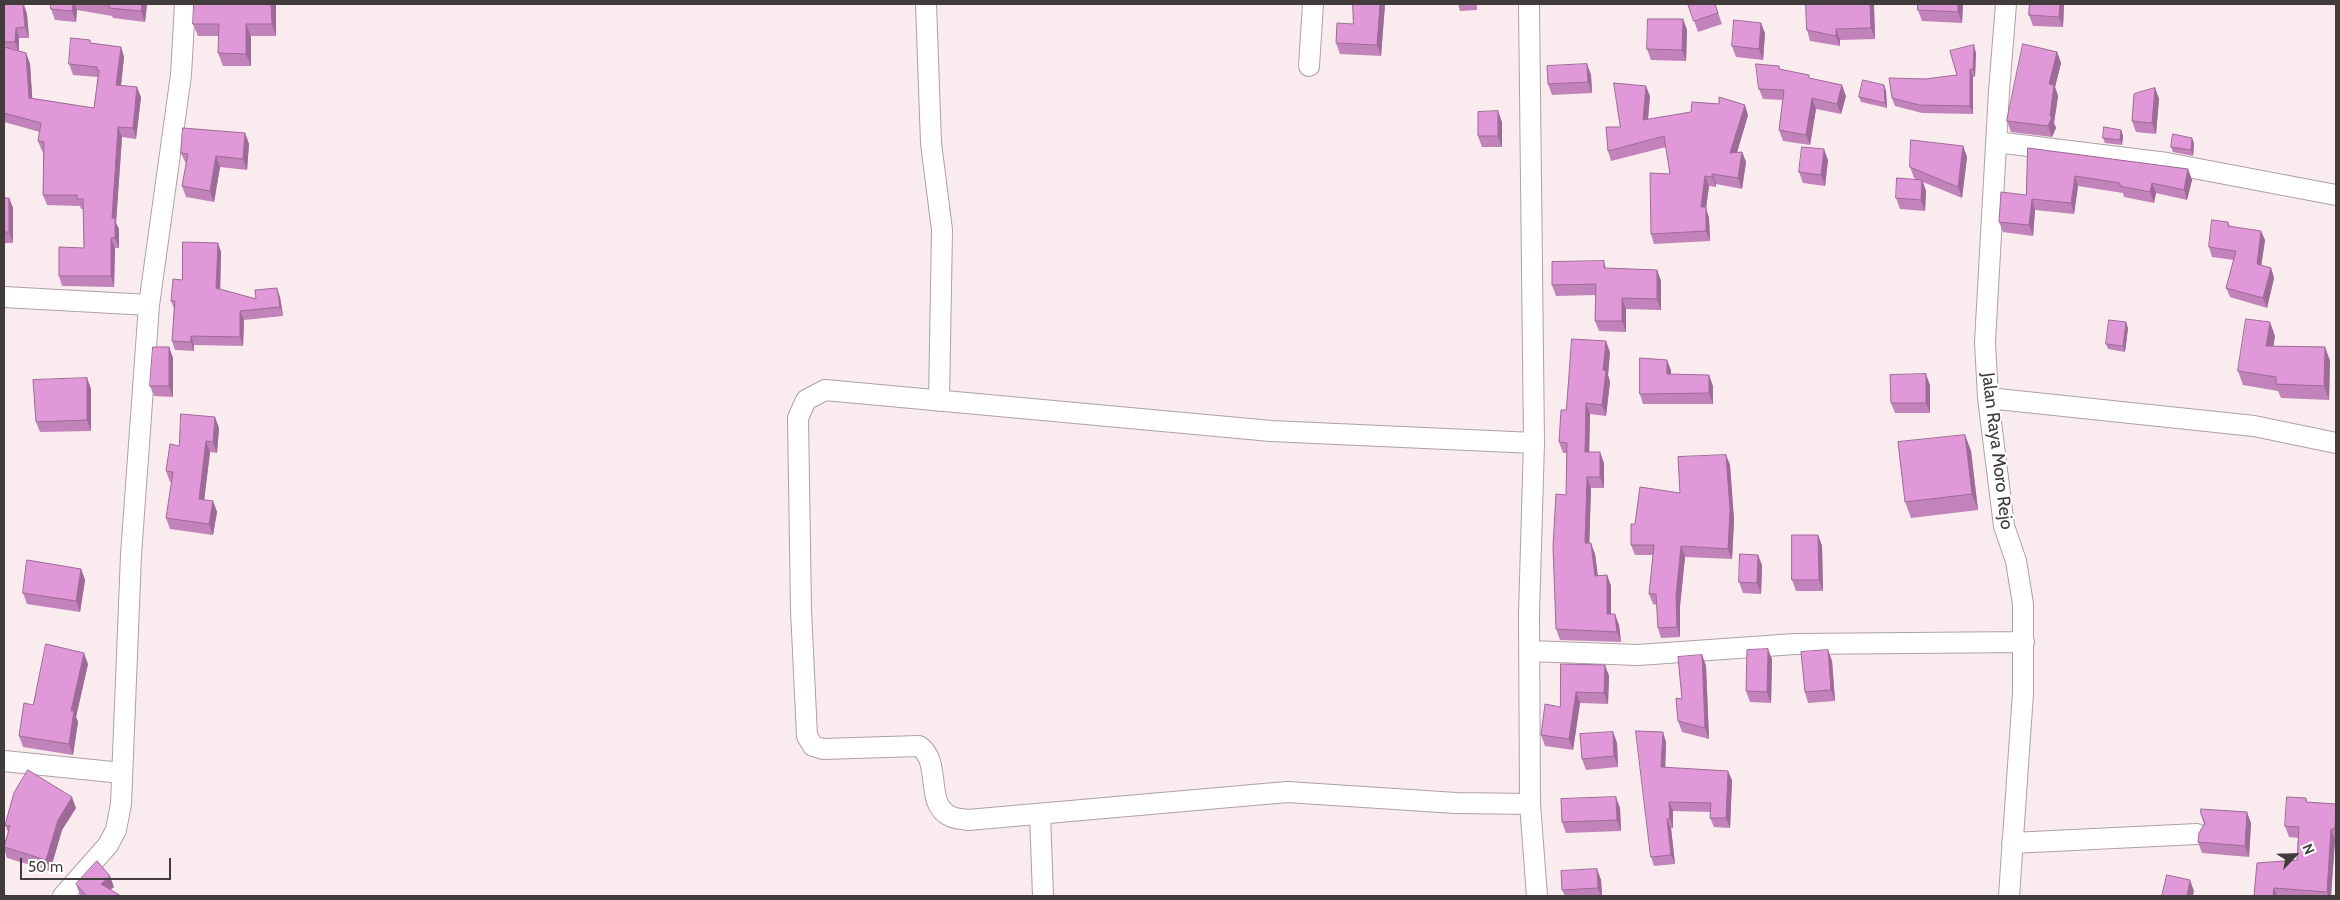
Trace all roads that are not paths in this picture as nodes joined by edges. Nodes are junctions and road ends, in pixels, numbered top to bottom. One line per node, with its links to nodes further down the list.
1 (185, 4): 10 (street)
2 (926, 4): 12 (street)
3 (1313, 4): 6 (street)
4 (1529, 4): 13 (street)
5 (2006, 4): 7 (street, Jalan Raya Moro Rejo)
6 (1310, 66)
7 (1996, 142): 8 (street); 11 (street, Jalan Raya Moro Rejo)
8 (2336, 195)
9 (4, 297): 10 (street)
10 (149, 305): 18 (street)
11 (1988, 398): 14 (street); 15 (street, Jalan Raya Moro Rejo)
12 (939, 401): 13 (street); 20 (street)
13 (1534, 443): 16 (street)
14 (2336, 443)
15 (2024, 642): 16 (street); 22 (street, Jalan Raya Moro Rejo)
16 (1529, 651): 19 (street)
17 (4, 760): 18 (street)
18 (122, 773): 23 (street)
19 (1530, 804): 20 (street); 25 (street)
20 (1040, 814): 24 (street)
21 (2197, 834): 22 (street)
22 (2012, 843): 26 (street, Jalan Raya Moro Rejo)
23 (63, 896)
24 (1043, 896)
25 (1537, 896)
26 (2009, 896)

